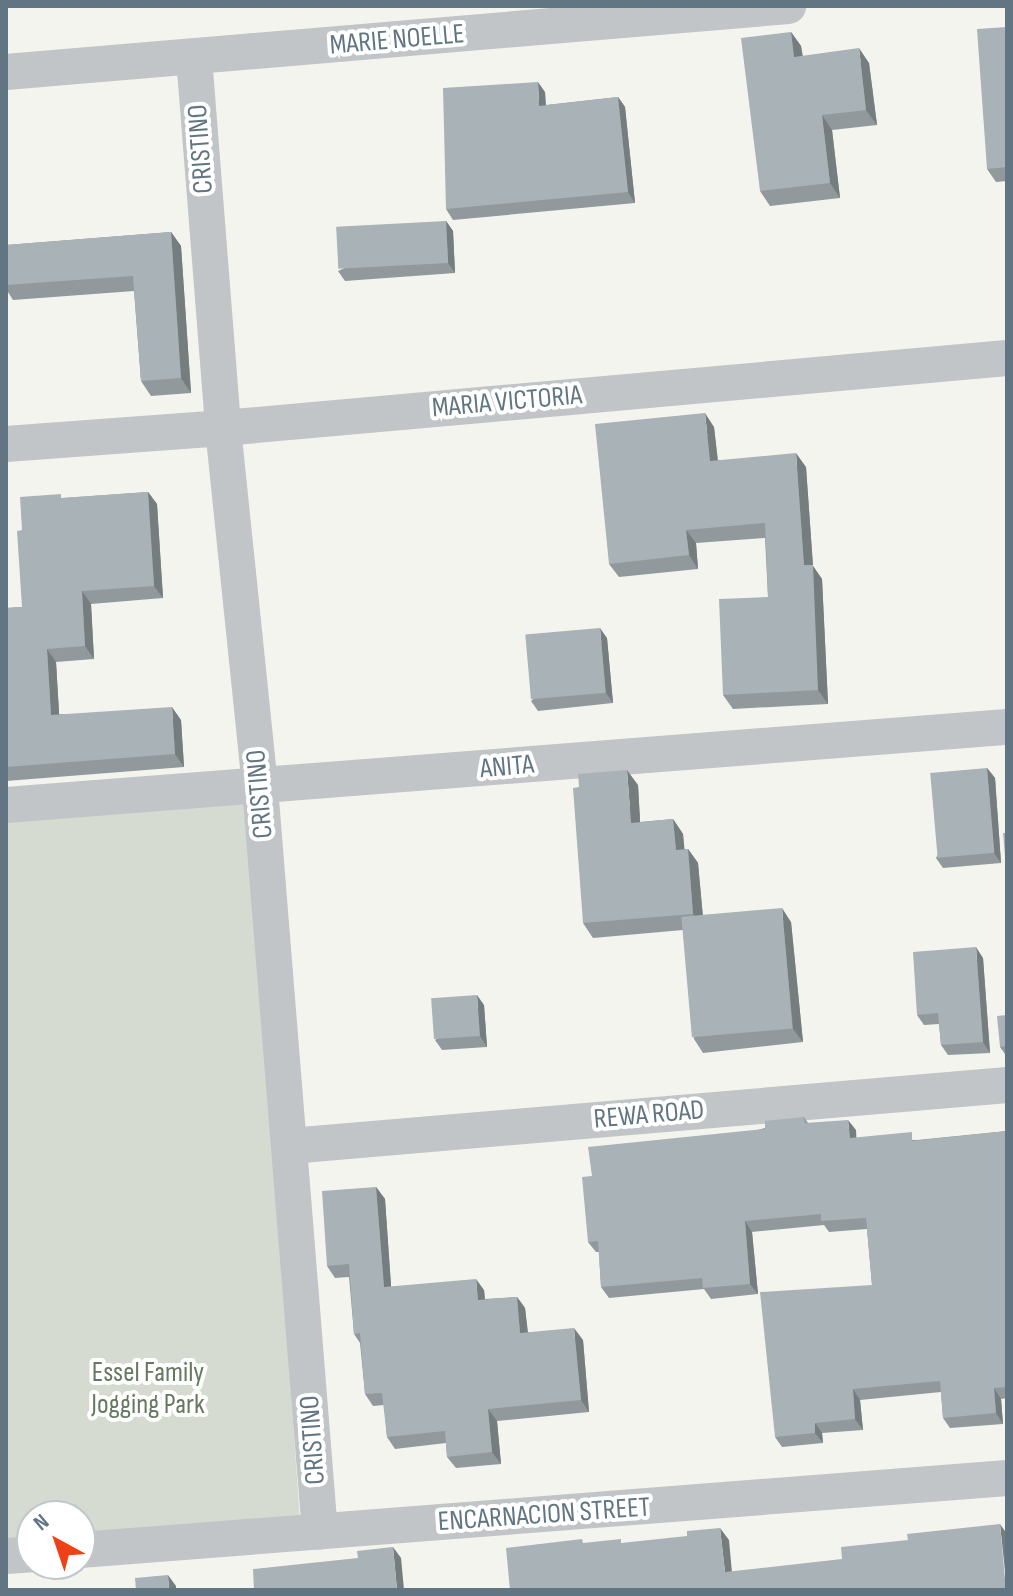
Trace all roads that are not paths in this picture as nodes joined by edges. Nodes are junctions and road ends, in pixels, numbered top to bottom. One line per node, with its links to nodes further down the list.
1 (788, 6): 2 (street, MARIE NOELLE)
2 (194, 57): 3 (street, MARIE NOELLE); 5 (street, CRISTINO)
3 (6, 72)
4 (1007, 358): 5 (street, MARIA VICTORIA)
5 (223, 428): 6 (street, MARIA VICTORIA); 8 (street, CRISTINO)
6 (6, 444)
7 (1007, 727): 8 (street, ANITA)
8 (260, 787): 9 (street, ANITA); 11 (street, CRISTINO)
9 (6, 805)
10 (1007, 1085): 11 (street, REWA ROAD)
11 (290, 1146): 13 (street, CRISTINO)
12 (1007, 1478): 13 (street, ENCARNACION STREET)
13 (320, 1532): 14 (street, ENCARNACION STREET)
14 (96, 1549)

